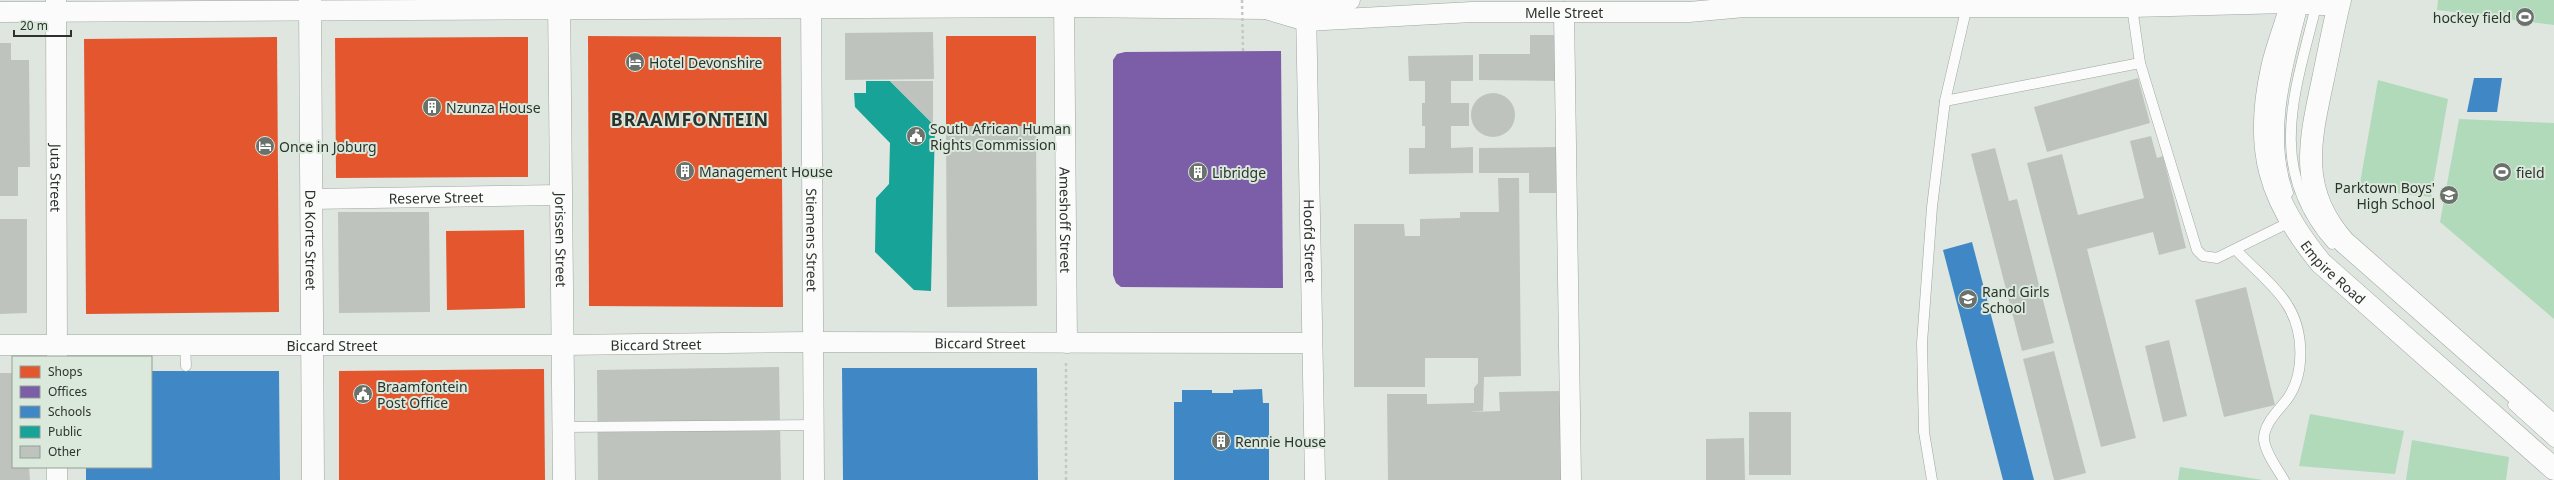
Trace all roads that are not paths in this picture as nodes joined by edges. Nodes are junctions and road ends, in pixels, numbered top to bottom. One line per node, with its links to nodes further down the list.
1 (1350, 0): 17 (street, Melle Street)
2 (1698, 0): 14 (street, Melle Street)
3 (2304, 1): 5 (street, Melle Street); 15 (street, Melle Street); 23 (main road, Empire Road); 25 (lane); 40 (lane)
4 (1941, 3): 13 (street, Melle Street); 14 (street, Melle Street)
5 (2339, 3): 38 (main road, Empire Road)
6 (559, 4): 7 (street, Melle Street); 12 (street, Melle Street); 21 (main road, Jorissen Street)
7 (686, 4): 8 (street, Melle Street)
8 (811, 4): 9 (street, Melle Street); 27 (street, Stiemens Street)
9 (1064, 4): 17 (street, Melle Street); 29 (street, Ameshoff Street)
10 (56, 6): 11 (street, Melle Street); 16 (street, Melle Street); 34 (street, Juta Street)
11 (179, 6): 12 (street, Melle Street)
12 (310, 6): 22 (main road, De Korte Street)
13 (1967, 6): 15 (street, Melle Street); 20 (lane)
14 (1744, 7): 18 (street, Melle Street)
15 (2132, 7): 19 (lane)
16 (0, 12)
17 (1306, 12): 18 (street, Melle Street); 30 (street, Hoofd Street)
18 (1564, 12): 48 (street)
19 (2140, 64): 20 (lane); 24 (lane)
20 (1945, 101): 49 (lane)
21 (561, 195): 22 (street, Reserve Street); 33 (main road, Jorissen Street)
22 (311, 199): 28 (main road, De Korte Street)
23 (2290, 222): 24 (lane); 42 (main road, Empire Road)
24 (2236, 250): 50 (lane)
25 (2387, 294)
26 (2421, 324): 39 (lane)
27 (813, 342): 29 (street, Biccard Street); 33 (street, Biccard Street); 36 (street, Stiemens Street)
28 (312, 343): 31 (street, Biccard Street); 33 (street, Biccard Street); 44 (main road, De Korte Street)
29 (1067, 343): 30 (street, Biccard Street)
30 (1312, 343): 47 (street, Hoofd Street)
31 (185, 344): 34 (street, Biccard Street); 35 (lane)
32 (0, 345): 34 (street, Biccard Street)
33 (563, 345): 37 (main road, Jorissen Street)
34 (57, 351)
35 (186, 366)
36 (814, 425): 37 (lane); 46 (street, Stiemens Street)
37 (564, 426): 45 (main road, Jorissen Street)
38 (2554, 427)
39 (2554, 442)
40 (2554, 457)
41 (57, 468): 43 (street)
42 (2554, 469)
43 (57, 480)
44 (313, 480)
45 (564, 480)
46 (814, 480)
47 (1315, 480)
48 (1572, 480)
49 (1932, 480)
50 (2284, 480)

